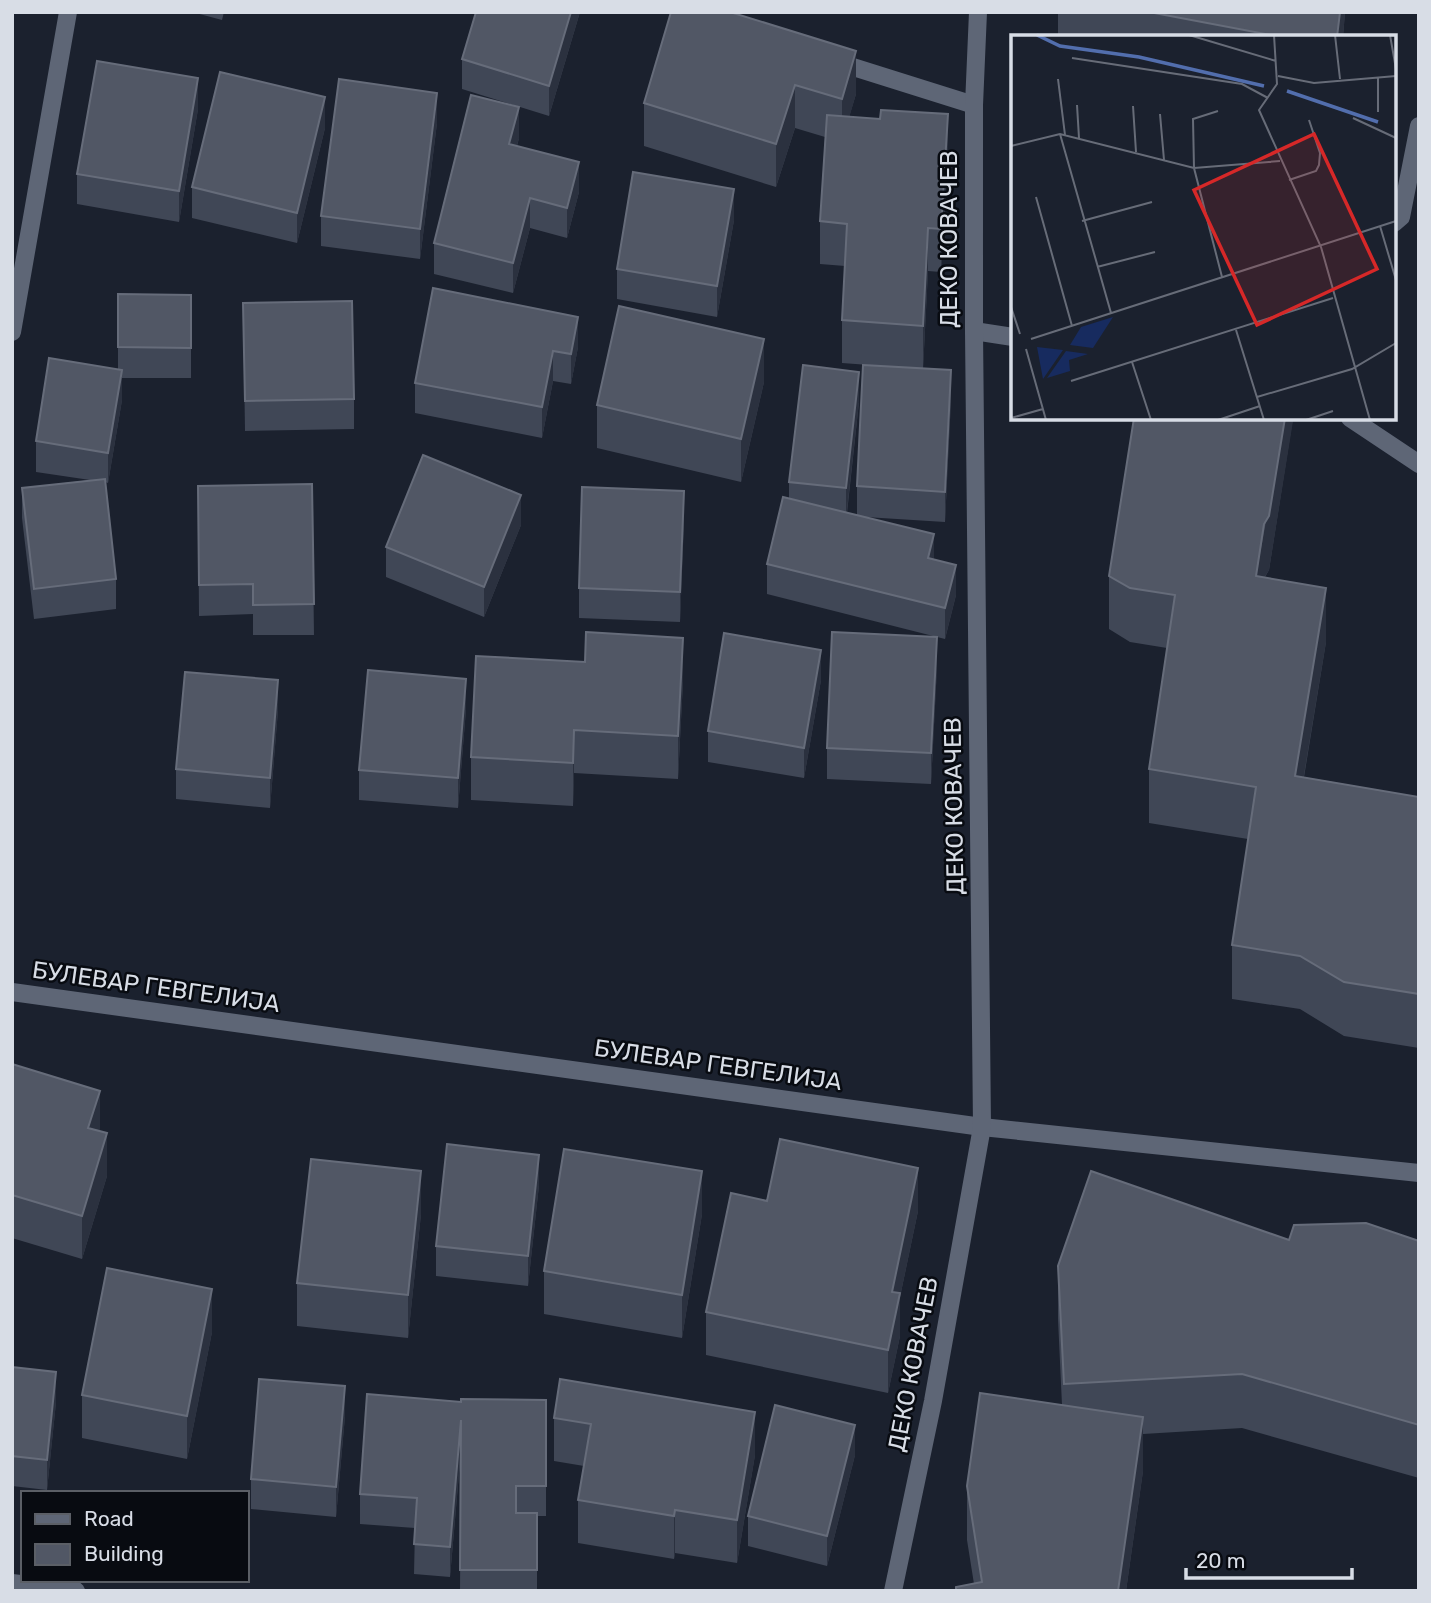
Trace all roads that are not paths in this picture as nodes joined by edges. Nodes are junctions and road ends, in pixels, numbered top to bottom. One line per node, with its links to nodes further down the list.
1 (68, 12): 8 (street)
2 (978, 12): 4 (street, ДЕКО КОВАЧЕВ)
3 (816, 55): 4 (street)
4 (974, 104): 7 (street, ДЕКО КОВАЧЕВ)
5 (1419, 126): 6 (street)
6 (1396, 221)
7 (974, 331): 9 (street); 13 (street, ДЕКО КОВАЧЕВ)
8 (12, 332)
9 (1011, 337)
10 (1353, 420): 11 (street)
11 (1419, 464)
12 (12, 992): 13 (street, БУЛЕВАР ГЕВГЕЛИЈА)
13 (982, 1127): 14 (street, БУЛЕВАР ГЕВГЕЛИЈА); 17 (street, ДЕКО КОВАЧЕВ)
14 (1419, 1173)
15 (12, 1583): 16 (street)
16 (76, 1591)
17 (892, 1591)

